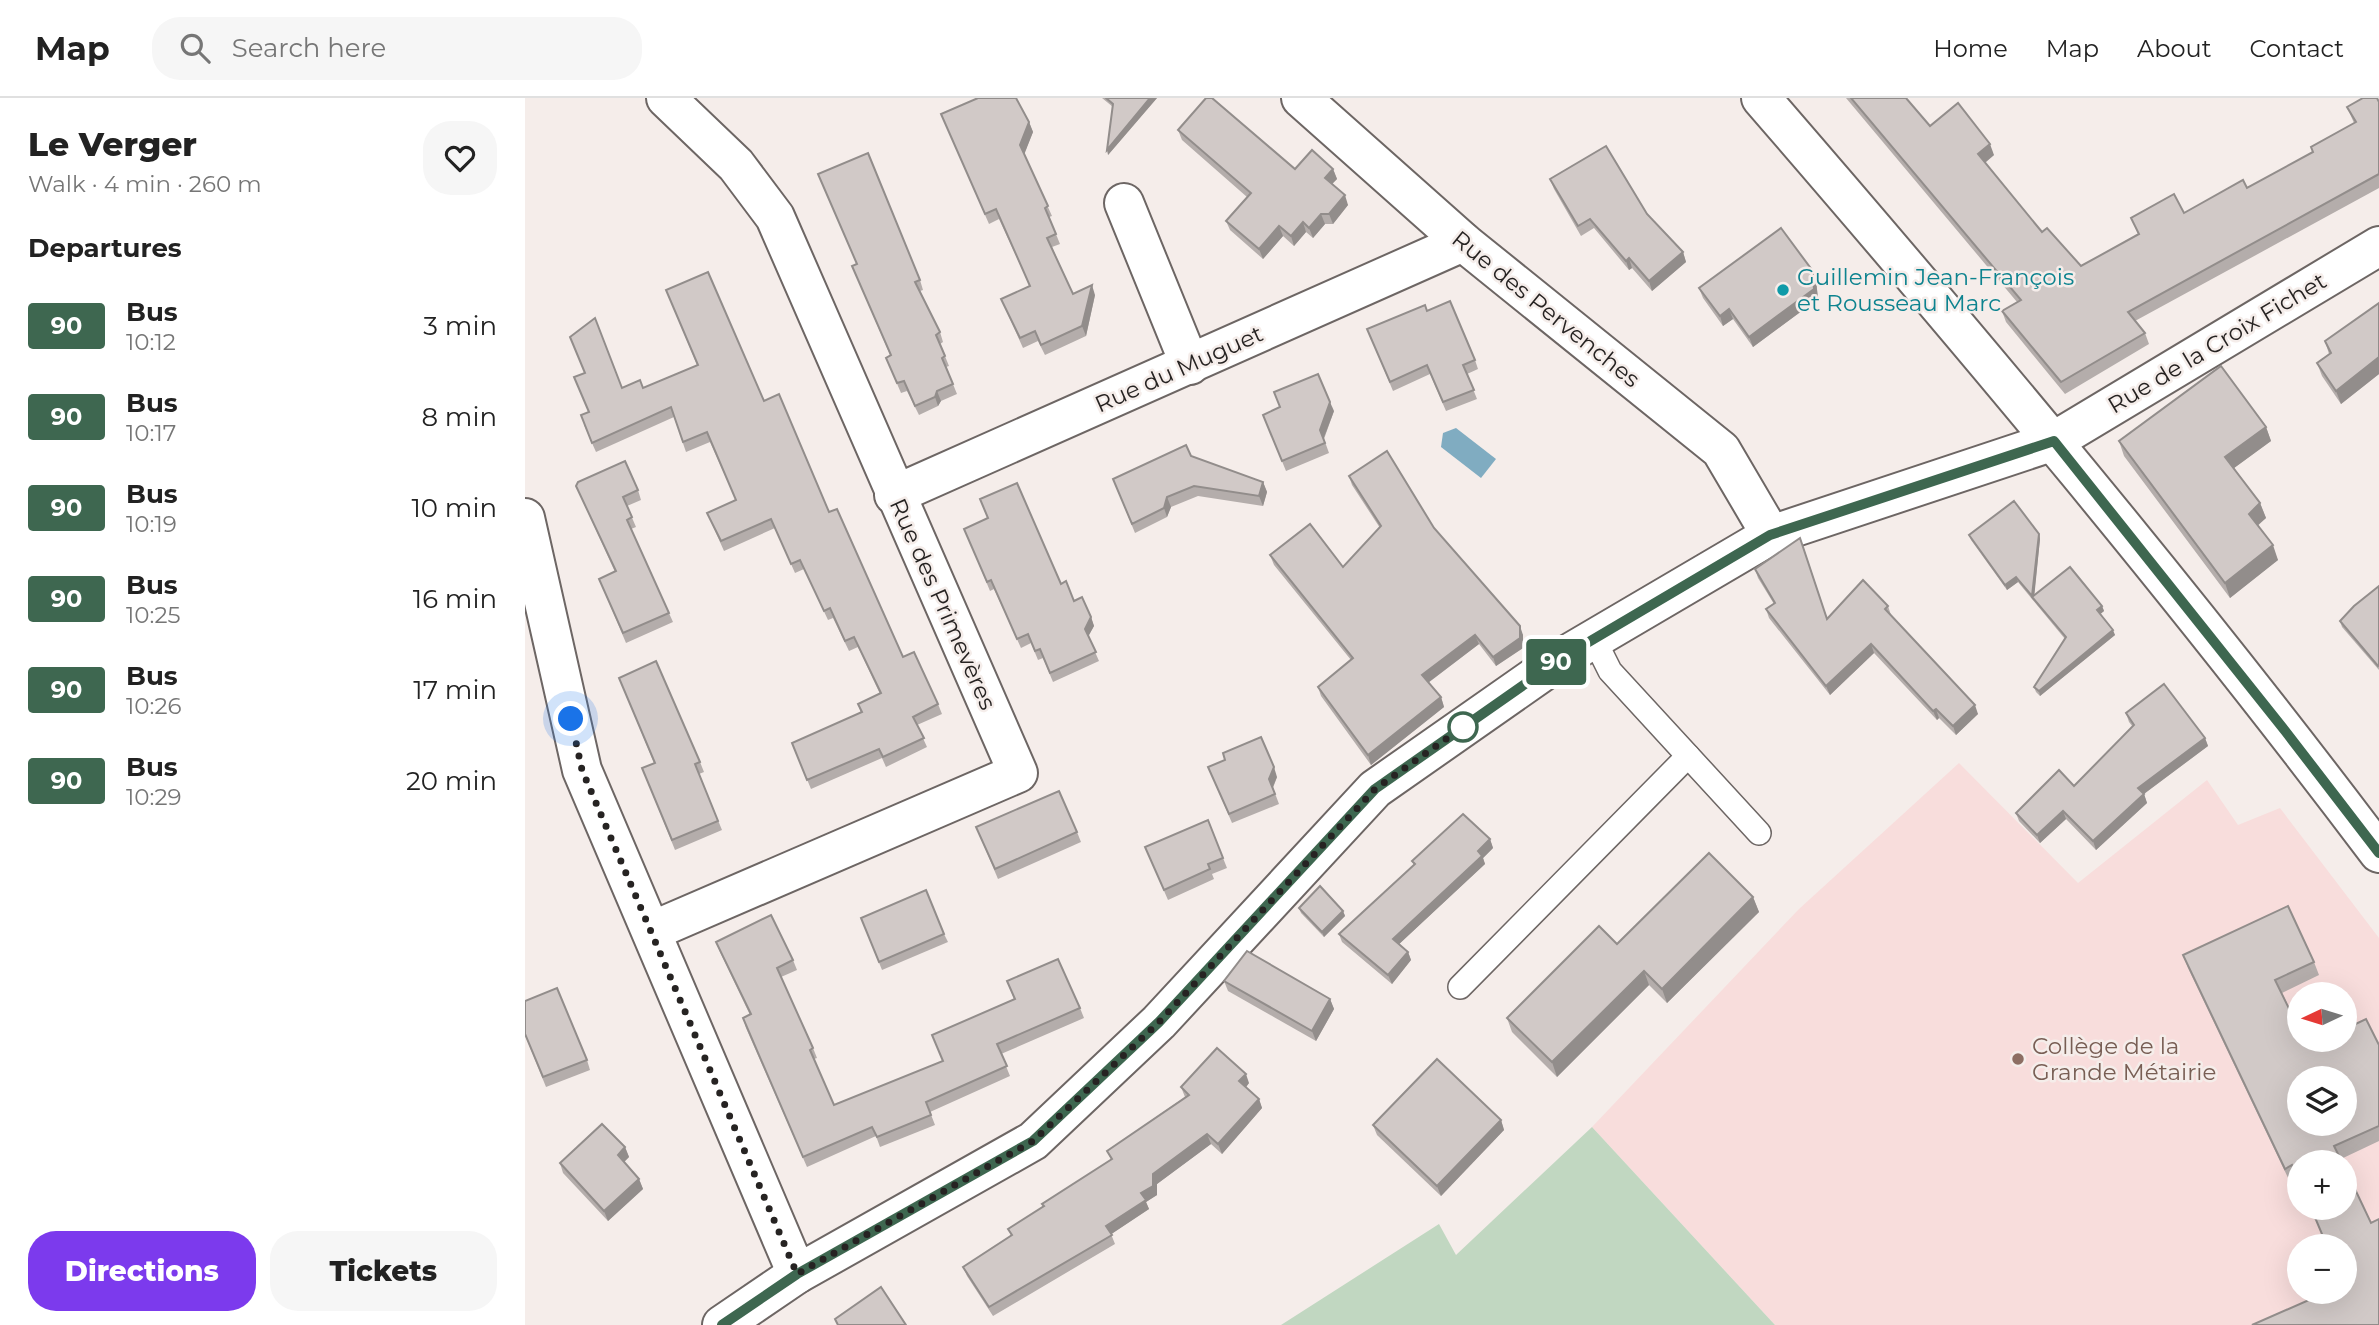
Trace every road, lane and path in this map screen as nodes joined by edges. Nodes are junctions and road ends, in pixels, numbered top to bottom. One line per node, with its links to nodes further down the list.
1 (666, 98): 9 (street, Rue des Primevères)
2 (1301, 98): 5 (street, Rue des Pervenches)
3 (1761, 98): 8 (street)
4 (1124, 203): 7 (street)
5 (1463, 242): 7 (street, Rue du Muguet); 11 (street, Rue des Pervenches)
6 (2379, 246): 8 (street, Rue de la Croix Fichet)
7 (1190, 365): 9 (street, Rue du Muguet)
8 (2054, 441): 11 (street, Rue de la Croix Fichet); 15 (street)
9 (894, 495): 16 (street, Rue des Primevères)
10 (525, 518): 16 (street)
11 (1770, 535): 12 (street, Rue de la Croix Fichet)
12 (1594, 639): 13 (lane); 18 (street, Rue de la Croix Fichet)
13 (1688, 756): 14 (lane); 17 (lane)
14 (1759, 833)
15 (2377, 846)
16 (652, 931): 18 (street)
17 (1460, 987)
18 (797, 1274): 19 (street, Rue de la Croix Fichet)
19 (722, 1325)

